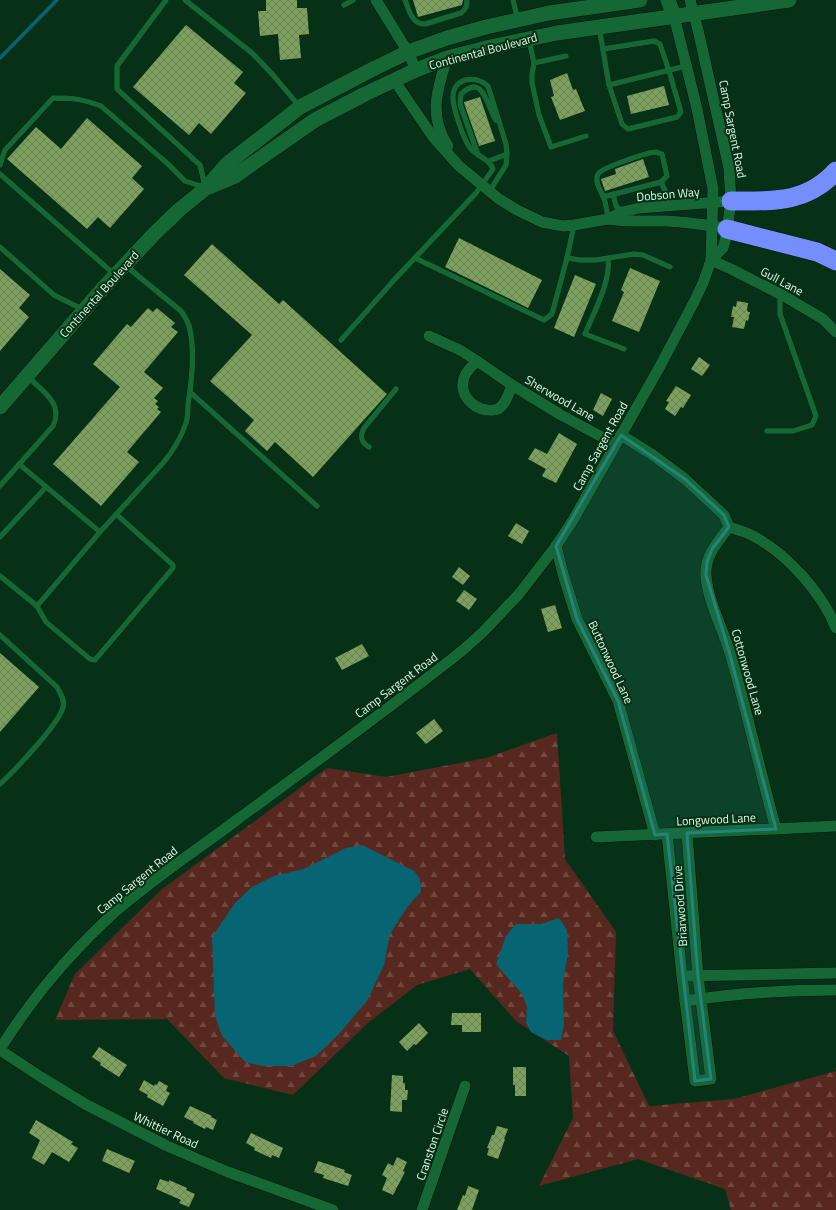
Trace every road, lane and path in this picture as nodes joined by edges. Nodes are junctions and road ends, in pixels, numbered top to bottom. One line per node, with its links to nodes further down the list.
1 (166, 0): 40 (lane)
2 (185, 0): 29 (lane)
3 (353, 0): 13 (lane)
4 (376, 0): 20 (street)
5 (405, 0): 6 (lane)
6 (467, 0)
7 (513, 0): 16 (lane)
8 (640, 0): 11 (main road, Continental Boulevard)
9 (668, 0): 15 (main road)
10 (789, 0): 14 (main road, Continental Boulevard)
11 (623, 1): 12 (main road, Continental Boulevard)
12 (593, 3): 16 (main road, Continental Boulevard)
13 (344, 5)
14 (692, 6): 15 (main road, Continental Boulevard); 44 (street, Camp Sargent Road)
15 (674, 16): 17 (main road, Continental Boulevard); 24 (street, Camp Sargent Road)
16 (518, 20): 20 (main road, Continental Boulevard)
17 (599, 27): 18 (main road, Continental Boulevard); 19 (lane)
18 (529, 38): 22 (main road, Continental Boulevard); 23 (lane)
19 (603, 49): 26 (lane); 28 (lane)
20 (408, 52): 25 (street); 29 (main road, Continental Boulevard)
21 (566, 56): 23 (lane)
22 (448, 58): 25 (main road, Continental Boulevard); 36 (street, Dobson Way)
23 (534, 63): 31 (lane)
24 (686, 66): 26 (lane); 44 (street, Camp Sargent Road)
25 (416, 70): 27 (main road, Continental Boulevard)
26 (669, 71): 28 (lane); 28 (lane)
27 (394, 80): 36 (street, Dobson Way); 40 (main road, Continental Boulevard)
28 (609, 85)
29 (300, 107): 40 (main road, Continental Boulevard)
30 (500, 125): 32 (lane); 33 (lane); 33 (lane)
31 (586, 136)
32 (507, 154): 34 (lane); 41 (lane)
33 (478, 156): 34 (lane)
34 (489, 161): 41 (lane)
35 (0, 165): 40 (lane)
36 (460, 166): 41 (street, Dobson Way)
37 (836, 171): 44 (highway)
38 (0, 174): 57 (lane)
39 (661, 182): 42 (lane); 43 (lane); 45 (lane)
40 (206, 188): 57 (main road, Continental Boulevard)
41 (485, 188): 48 (street, Dobson Way); 51 (lane)
42 (613, 194): 43 (lane); 46 (lane)
43 (603, 197): 47 (lane)
44 (722, 202): 45 (street, Dobson Way); 49 (street, Camp Sargent Road); 49 (street, Camp Sargent Road)
45 (672, 205): 46 (street, Dobson Way)
46 (622, 212): 47 (street, Dobson Way)
47 (608, 219): 48 (street, Dobson Way); 49 (street, Dobson Way)
48 (574, 225): 52 (lane)
49 (720, 227): 54 (street, Camp Sargent Road); 55 (highway)
50 (0, 247): 59 (lane)
51 (415, 258): 52 (lane); 62 (lane)
52 (567, 258): 53 (lane)
53 (608, 259): 56 (lane); 63 (lane)
54 (711, 260): 58 (street, Gull Lane); 71 (street, Camp Sargent Road)
55 (836, 261)
56 (670, 267)
57 (120, 269): 59 (main road, Continental Boulevard); 68 (lane)
58 (780, 294): 60 (street, Gull Lane); 70 (lane)
59 (84, 310): 65 (main road, Continental Boulevard)
60 (836, 332)
61 (429, 336): 64 (street, Sherwood Lane)
62 (342, 340)
63 (624, 349)
64 (477, 362): 66 (street, Sherwood Lane); 66 (street, Sherwood Lane)
65 (27, 376): 69 (main road, Continental Boulevard); 73 (lane)
66 (512, 385): 71 (street, Sherwood Lane)
67 (396, 389): 72 (lane)
68 (190, 392): 76 (lane); 77 (lane)
69 (0, 406)
70 (767, 431)
71 (618, 440): 78 (street, Sherwood Lane); 81 (street, Camp Sargent Road)
72 (369, 447)
73 (19, 464): 74 (lane); 75 (lane)
74 (0, 486)
75 (46, 487): 79 (lane); 80 (lane)
76 (317, 506)
77 (116, 514): 79 (lane); 83 (lane)
78 (729, 527): 84 (street); 88 (street, Cottonwood Lane)
79 (100, 532): 83 (lane)
80 (0, 537)
81 (556, 546): 91 (street, Buttonwood Lane); 99 (street, Camp Sargent Road)
82 (0, 576): 83 (lane)
83 (37, 606)
84 (836, 628)
85 (0, 635): 86 (lane)
86 (0, 784)
87 (836, 826): 88 (street, Longwood Lane)
88 (776, 829): 89 (street, Longwood Lane)
89 (687, 833): 90 (street, Longwood Lane); 95 (street, Briarwood Drive)
90 (667, 834): 91 (street, Longwood Lane); 94 (street, Briarwood Drive)
91 (655, 835): 92 (street, Longwood Lane)
92 (596, 837)
93 (836, 973): 95 (street)
94 (682, 976): 95 (street); 98 (street, Briarwood Drive)
95 (698, 976): 97 (street, Briarwood Drive)
96 (836, 990): 97 (street)
97 (701, 998): 98 (street); 98 (street, Briarwood Drive)
98 (685, 1001)
99 (0, 1049): 101 (street, Whittier Road)
100 (465, 1086): 102 (street, Cranston Circle)
101 (333, 1210)
102 (422, 1210)

